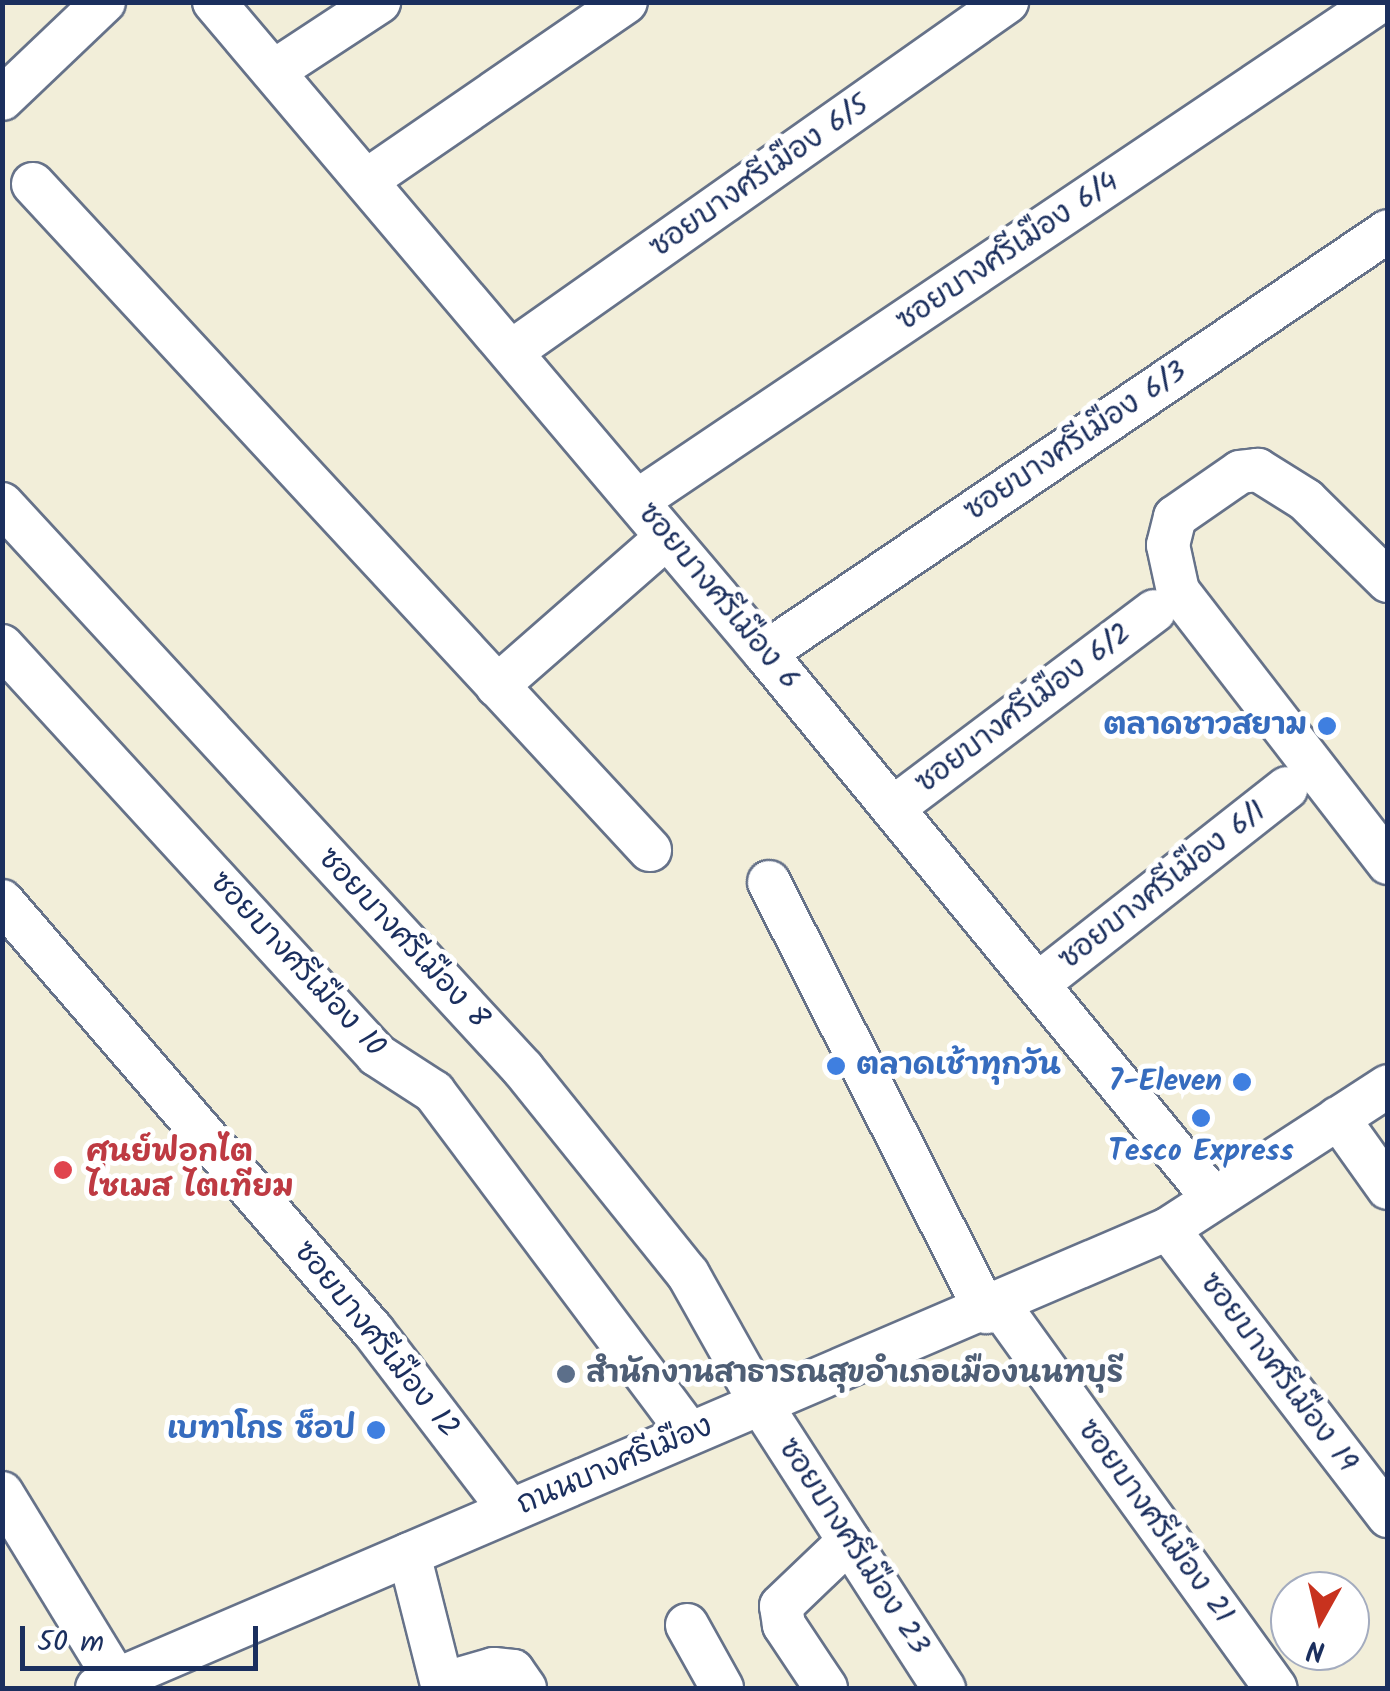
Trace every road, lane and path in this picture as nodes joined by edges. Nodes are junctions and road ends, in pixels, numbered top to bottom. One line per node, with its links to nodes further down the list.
1 (104, 2): 8 (street)
2 (214, 2): 7 (street, ซอยบางศรีเมือง 6)
3 (379, 2): 7 (street)
4 (626, 2): 9 (street)
5 (1007, 2): 12 (street, ซอยบางศรีเมือง 6/5)
6 (1379, 2): 13 (street, ซอยบางศรีเมือง 6/4)
7 (274, 72): 9 (street, ซอยบางศรีเมือง 6)
8 (2, 99)
9 (367, 180): 12 (street, ซอยบางศรีเมือง 6)
10 (34, 184): 20 (street)
11 (1388, 231): 19 (street, ซอยบางศรีเมือง 6/3)
12 (512, 351): 13 (street, ซอยบางศรีเมือง 6)
13 (637, 501): 15 (street, ซอยบางศรีเมือง 6)
14 (2, 504): 34 (street, ซอยบางศรีเมือง 8)
15 (666, 539): 19 (street, ซอยบางศรีเมือง 6); 20 (street)
16 (1388, 581): 24 (street)
17 (1154, 611): 22 (street, ซอยบางศรีเมือง 6/2)
18 (2, 646): 35 (street, ซอยบางศรีเมือง 10)
19 (765, 652): 22 (street, ซอยบางศรีเมือง 6)
20 (498, 686): 23 (street)
21 (1287, 788): 27 (street, ซอยบางศรีเมือง 6/1)
22 (894, 808): 27 (street, ซอยบางศรีเมือง 6)
23 (650, 850)
24 (1388, 863)
25 (769, 882): 33 (street, ซอยบางศรีเมือง 21)
26 (2, 901): 37 (street, ซอยบางศรีเมือง 12)
27 (1039, 983): 31 (street, ซอยบางศรีเมือง 6)
28 (1388, 1086): 29 (street, ถนนบางศรีเมือง)
29 (1338, 1118): 30 (street); 31 (street, ถนนบางศรีเมือง)
30 (1388, 1188)
31 (1213, 1198): 32 (street, ถนนบางศรีเมือง)
32 (1168, 1229): 33 (street, ถนนบางศรีเมือง); 38 (street, ซอยบางศรีเมือง 19)
33 (993, 1309): 34 (street, ถนนบางศรีเมือง); 49 (street, ซอยบางศรีเมือง 21)
34 (762, 1406): 35 (street, ถนนบางศรีเมือง); 39 (street, ซอยบางศรีเมือง 23)
35 (688, 1434): 37 (street, ถนนบางศรีเมือง)
36 (2, 1493): 43 (street)
37 (510, 1510): 40 (street, ถนนบางศรีเมือง)
38 (1388, 1516)
39 (849, 1541): 47 (street); 48 (street, ซอยบางศรีเมือง 23)
40 (409, 1554): 42 (street, ถนนบางศรีเมือง); 44 (street)
41 (688, 1625): 46 (street)
42 (184, 1672): 43 (street, ถนนบางศรีเมือง)
43 (112, 1686)
44 (442, 1686): 45 (street)
45 (525, 1688)
46 (722, 1688)
47 (826, 1688)
48 (944, 1688)
49 (1276, 1688)

